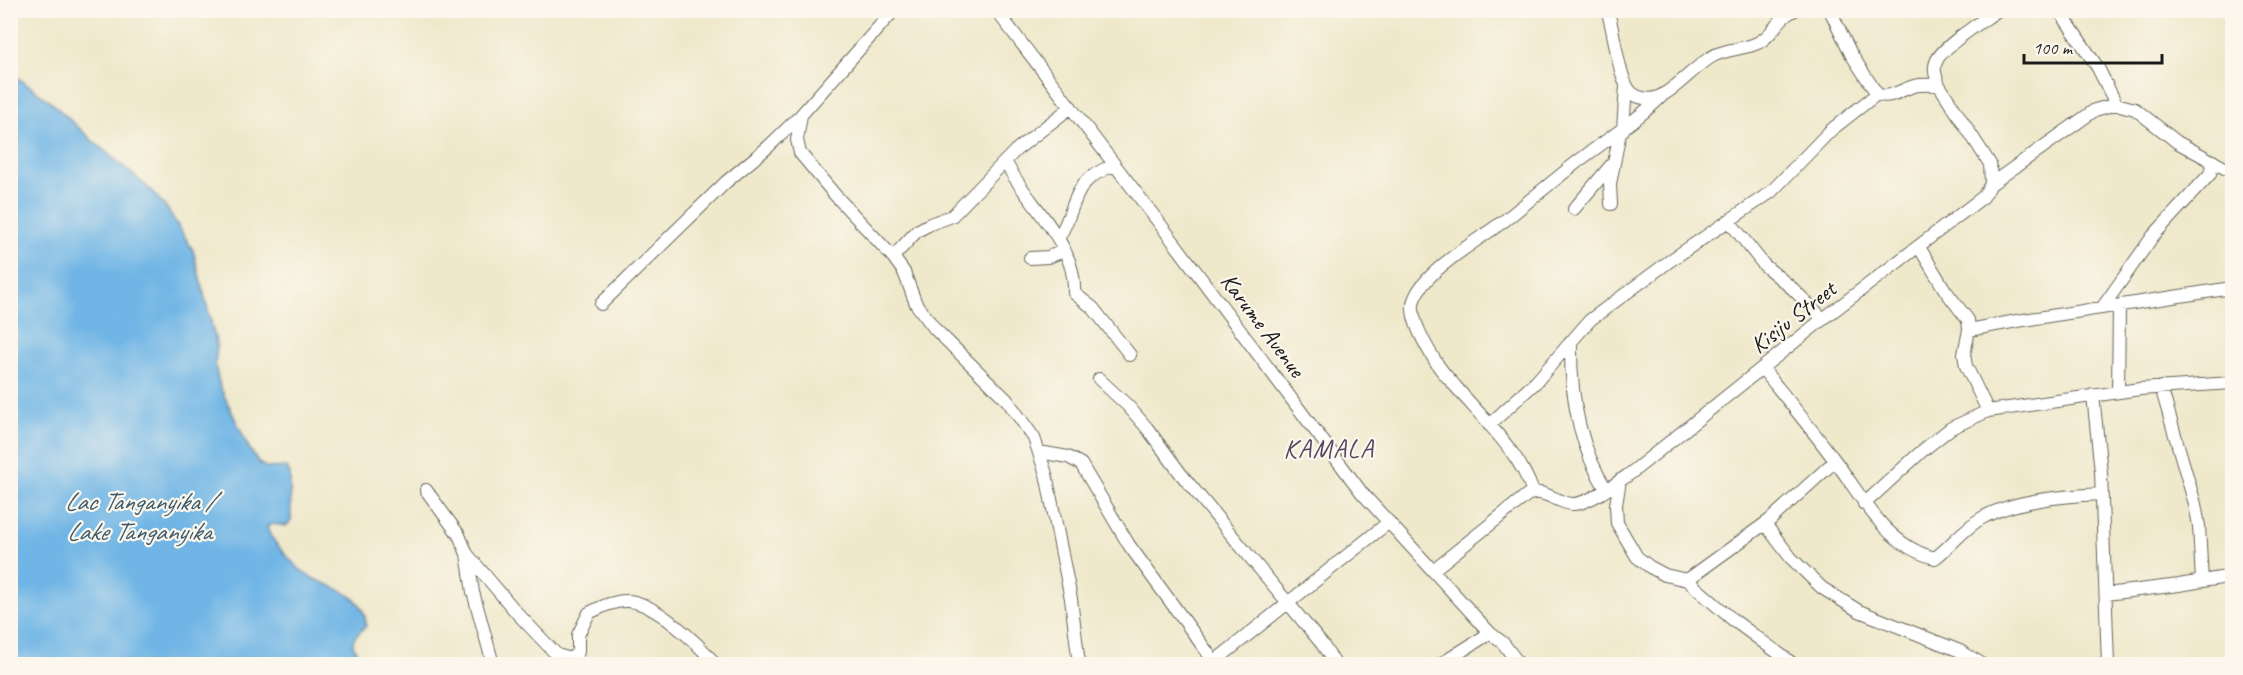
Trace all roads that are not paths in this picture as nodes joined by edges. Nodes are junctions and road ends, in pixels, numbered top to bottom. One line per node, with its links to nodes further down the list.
1 (894, 10): 14 (street)
2 (996, 10): 13 (street, Karume Avenue)
3 (1607, 10): 8 (street)
4 (1795, 10): 10 (street)
5 (1830, 10): 11 (street)
6 (1998, 10): 9 (street)
7 (2059, 10): 12 (street)
8 (1626, 85): 10 (street); 15 (street)
9 (1939, 85): 11 (street); 22 (street)
10 (1665, 93): 15 (street)
11 (1877, 93): 25 (street)
12 (2116, 104): 17 (street); 22 (street, Kisiju Street)
13 (1071, 107): 16 (street); 19 (street, Karume Avenue)
14 (801, 115): 29 (street); 32 (street)
15 (1621, 131): 18 (street); 46 (street)
16 (1005, 161): 26 (street); 29 (street)
17 (2213, 161): 20 (street); 21 (street)
18 (1613, 163): 23 (street); 24 (street)
19 (1116, 165): 26 (street); 55 (street, Karume Avenue)
20 (2210, 174): 21 (street); 34 (street)
21 (2232, 174)
22 (1991, 184): 27 (street, Kisiju Street)
23 (1611, 204)
24 (1574, 209)
25 (1729, 221): 35 (street); 37 (street)
26 (1058, 239): 28 (street)
27 (1919, 247): 35 (street, Kisiju Street); 36 (street)
28 (1064, 251): 30 (street); 38 (street)
29 (893, 257): 47 (street)
30 (1030, 258)
31 (2232, 288): 33 (street)
32 (601, 304)
33 (2119, 306): 34 (street); 43 (street)
34 (2102, 308): 36 (street)
35 (1823, 319): 39 (street, Kisiju Street)
36 (1969, 330): 45 (street)
37 (1571, 341): 46 (street); 50 (street)
38 (1130, 356)
39 (1762, 368): 48 (street); 49 (street, Kisiju Street)
40 (1099, 379): 63 (street)
41 (2232, 382): 42 (street)
42 (2161, 387): 43 (street); 61 (street)
43 (2118, 392): 44 (street)
44 (2093, 395): 45 (street); 53 (street)
45 (1988, 411): 54 (street)
46 (1489, 425): 52 (street)
47 (1039, 452): 65 (street); 69 (street)
48 (1835, 461): 54 (street); 56 (street)
49 (1620, 480): 50 (street, Kisiju Street); 60 (street)
50 (1606, 489): 52 (street, Kisiju Street)
51 (426, 490): 57 (street)
52 (1533, 492): 58 (street)
53 (2101, 494): 54 (street); 62 (street)
54 (1864, 504)
55 (1389, 522): 58 (street, Karume Avenue); 63 (street)
56 (1765, 524): 60 (street); 74 (street)
57 (467, 554): 67 (street); 68 (street)
58 (1433, 570): 64 (street, Karume Avenue)
59 (2232, 576): 61 (street)
60 (1687, 580): 73 (street)
61 (2202, 581): 62 (street)
62 (2106, 594): 75 (street)
63 (1287, 604): 65 (street); 70 (street)
64 (1490, 633): 71 (street); 72 (street, Karume Avenue)
65 (1215, 663)
66 (2232, 663): 76 (street)
67 (493, 664)
68 (715, 664)
69 (1080, 664)
70 (1335, 664)
71 (1441, 664)
72 (1519, 664)
73 (1792, 664)
74 (1982, 664)
75 (2108, 664)
76 (2224, 664)

